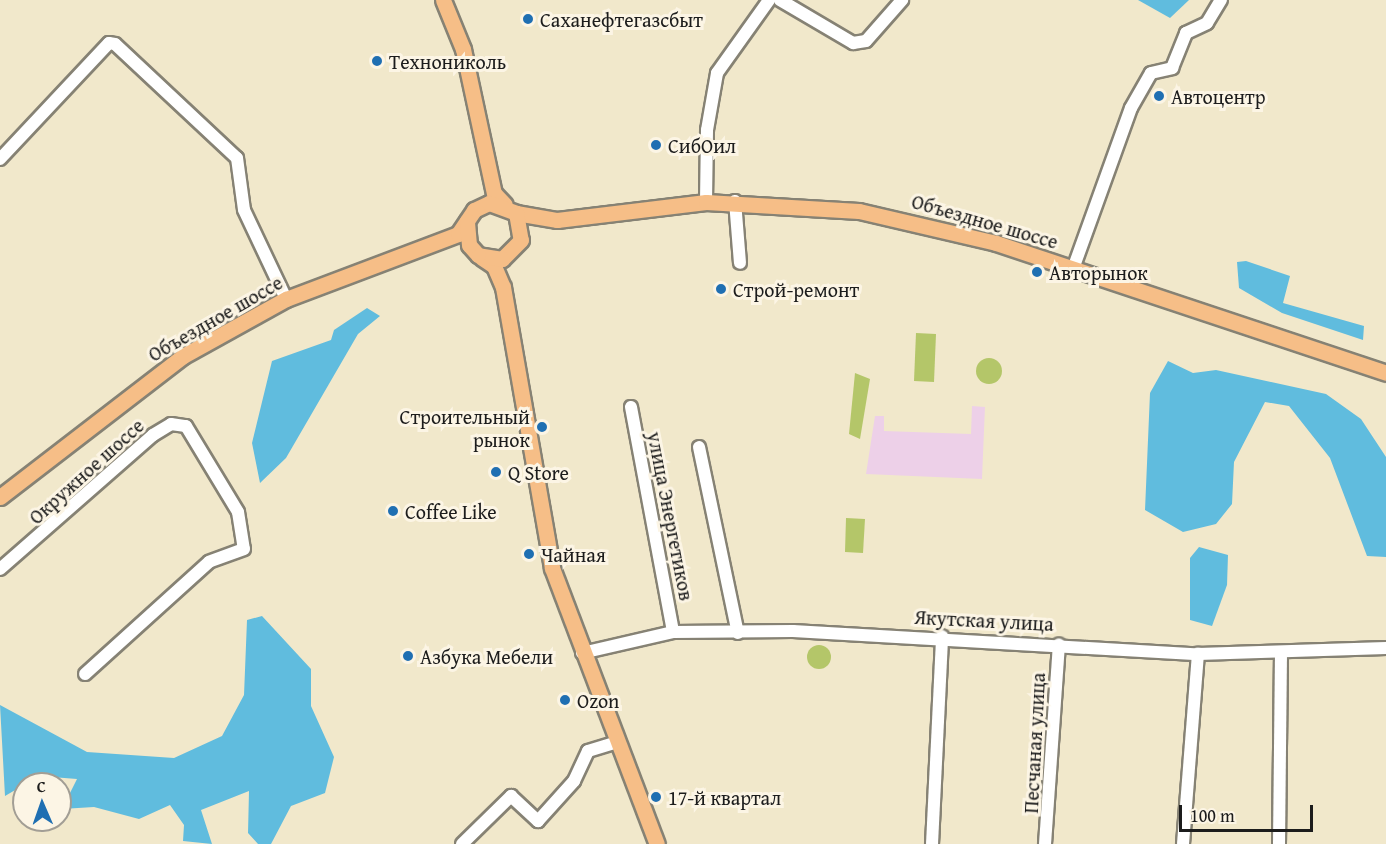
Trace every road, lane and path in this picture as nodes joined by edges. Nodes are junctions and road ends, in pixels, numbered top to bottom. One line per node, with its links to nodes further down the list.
1 (442, 0): 7 (main road)
2 (770, 0): 9 (street)
3 (780, 0): 4 (street)
4 (902, 0)
5 (1221, 0): 17 (street)
6 (0, 159): 19 (street)
7 (486, 159): 10 (main road); 11 (main road)
8 (735, 201): 9 (main road, Объездное шоссе); 16 (street); 17 (main road, Объездное шоссе)
9 (706, 202): 12 (main road, Объездное шоссе)
10 (511, 209): 11 (main road); 12 (main road, Объездное шоссе); 14 (main road)
11 (470, 216): 13 (main road, Объездное шоссе); 15 (main road)
12 (557, 220): 14 (main road, Объездное шоссе)
13 (438, 241): 15 (main road); 19 (main road, Объездное шоссе)
14 (519, 244): 15 (main road); 18 (main road)
15 (478, 255): 18 (main road)
16 (740, 263)
17 (1073, 269): 20 (main road, Объездное шоссе)
18 (503, 287): 30 (main road)
19 (286, 299): 23 (main road, Объездное шоссе)
20 (1386, 373)
21 (631, 407): 25 (street, улица Энергетиков)
22 (699, 447): 26 (street, улица Энергетиков)
23 (0, 497)
24 (0, 569): 33 (street, Окружное шоссе)
25 (673, 632): 26 (street, Якутская улица); 30 (street, Якутская улица)
26 (738, 633): 27 (street, Якутская улица)
27 (942, 636): 28 (street, Якутская улица); 37 (street)
28 (1059, 644): 31 (street, Якутская улица); 38 (street, Песчаная улица)
29 (1386, 648): 32 (street, Якутская улица)
30 (582, 653): 34 (main road)
31 (1198, 654): 32 (street, Якутская улица); 39 (street)
32 (1281, 654): 40 (street)
33 (85, 674)
34 (617, 742): 35 (street); 36 (main road)
35 (462, 844)
36 (657, 844)
37 (932, 844)
38 (1045, 844)
39 (1183, 844)
40 (1279, 844)

